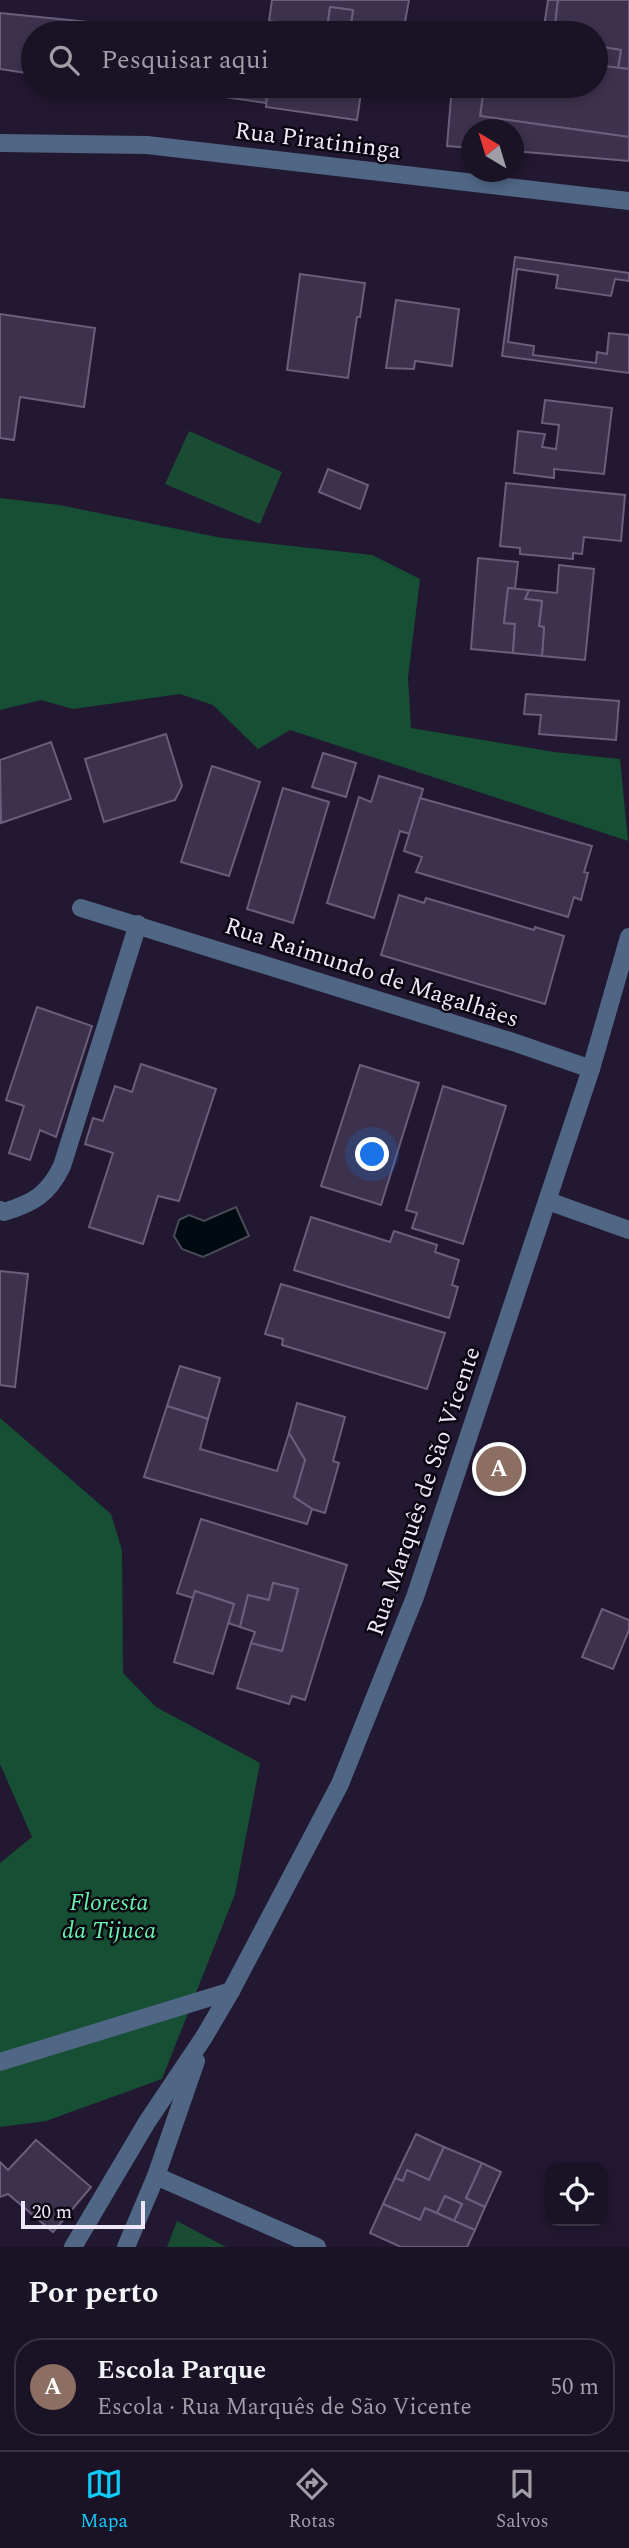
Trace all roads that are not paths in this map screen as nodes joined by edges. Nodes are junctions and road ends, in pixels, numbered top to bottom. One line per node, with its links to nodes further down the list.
1 (0, 143): 2 (street, Rua Piratininga)
2 (629, 201)
3 (81, 908): 4 (street, Rua Raimundo de Magalhães)
4 (138, 924): 6 (street, Rua Raimundo de Magalhães); 8 (street)
5 (629, 937): 6 (street, Rua Marquês de São Vicente)
6 (591, 1069): 7 (street, Rua Marquês de São Vicente)
7 (548, 1200): 9 (street); 10 (street, Rua Marquês de São Vicente)
8 (0, 1210)
9 (629, 1230)
10 (231, 1991): 11 (street, Rua Marquês de São Vicente); 12 (street)
11 (204, 2037): 13 (street); 14 (street)
12 (0, 2063)
13 (156, 2175): 15 (street); 16 (street)
14 (73, 2247)
15 (126, 2247)
16 (317, 2247)

